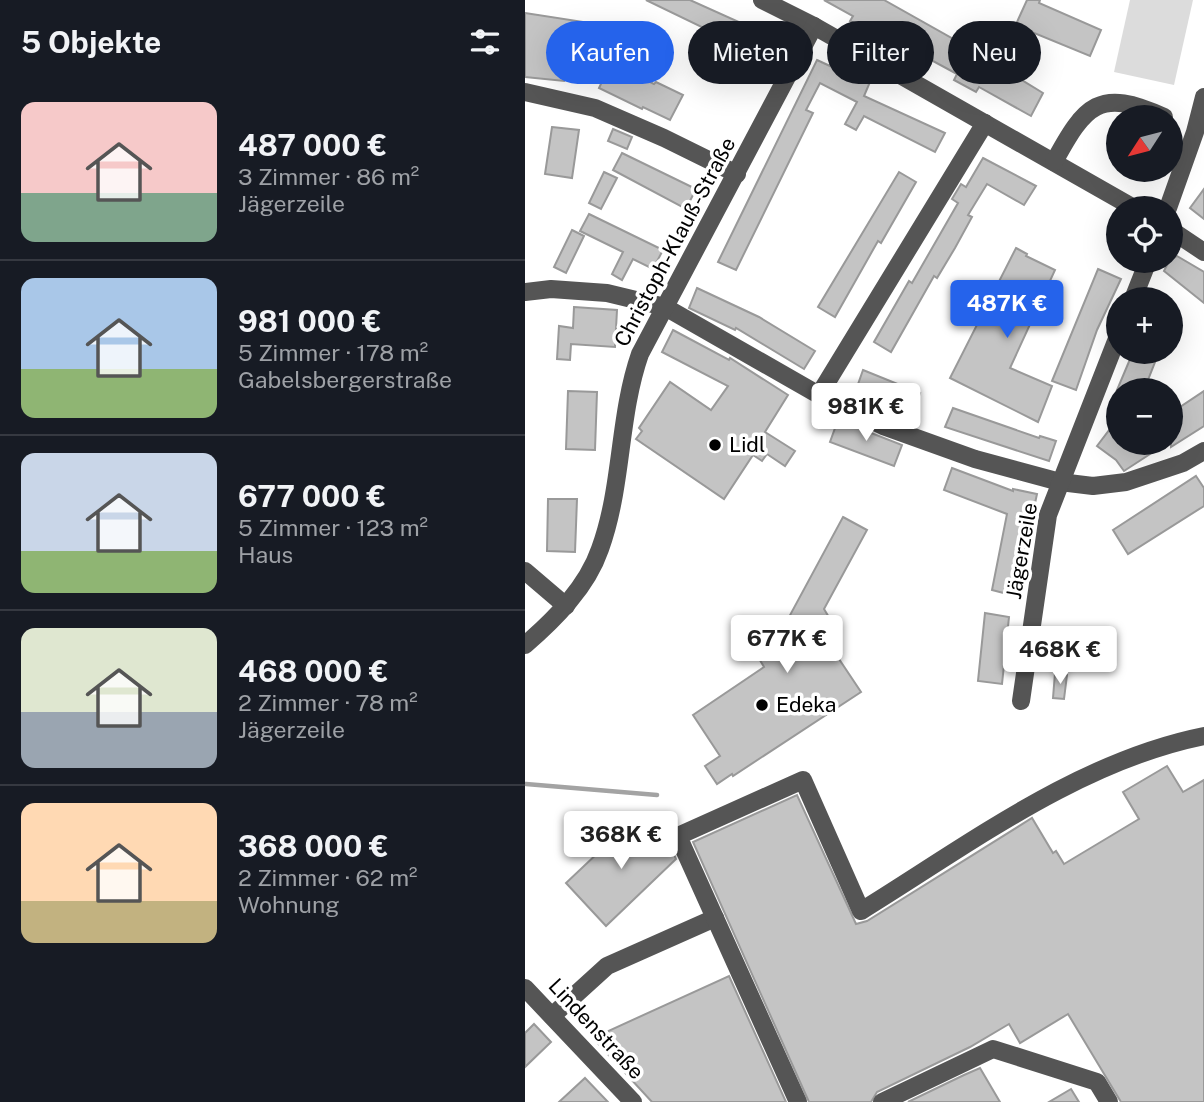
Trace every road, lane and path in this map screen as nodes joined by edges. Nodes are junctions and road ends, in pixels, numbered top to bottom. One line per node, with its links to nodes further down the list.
1 (762, 0): 2 (street)
2 (814, 26): 6 (street); 9 (street, Christoph-Klauß-Straße)
3 (525, 92): 9 (street)
4 (1204, 97): 7 (street)
5 (1132, 105): 8 (street)
6 (985, 123): 8 (street); 17 (street)
7 (1199, 133): 11 (street)
8 (1054, 162): 10 (street)
9 (737, 174): 15 (street, Christoph-Klauß-Straße)
10 (1113, 196)
11 (1173, 196)
12 (1183, 238): 13 (street)
13 (1204, 252)
14 (525, 292): 15 (street)
15 (665, 307): 17 (street); 21 (street, Christoph-Klauß-Straße)
16 (1107, 364): 19 (street, Jägerzeile)
17 (819, 395): 19 (street)
18 (1204, 451): 19 (street)
19 (1060, 482): 23 (street, Jägerzeile)
20 (525, 571): 21 (street)
21 (566, 606): 22 (street, Christoph-Klauß-Straße)
22 (525, 645)
23 (1021, 701)
24 (1204, 736): 25 (street)
25 (715, 918): 27 (street); 29 (street)
26 (525, 988): 27 (street, Lindenstraße)
27 (552, 1016): 28 (street, Lindenstraße)
28 (633, 1102)
29 (797, 1102)
30 (882, 1102): 31 (street)
31 (1109, 1102)

